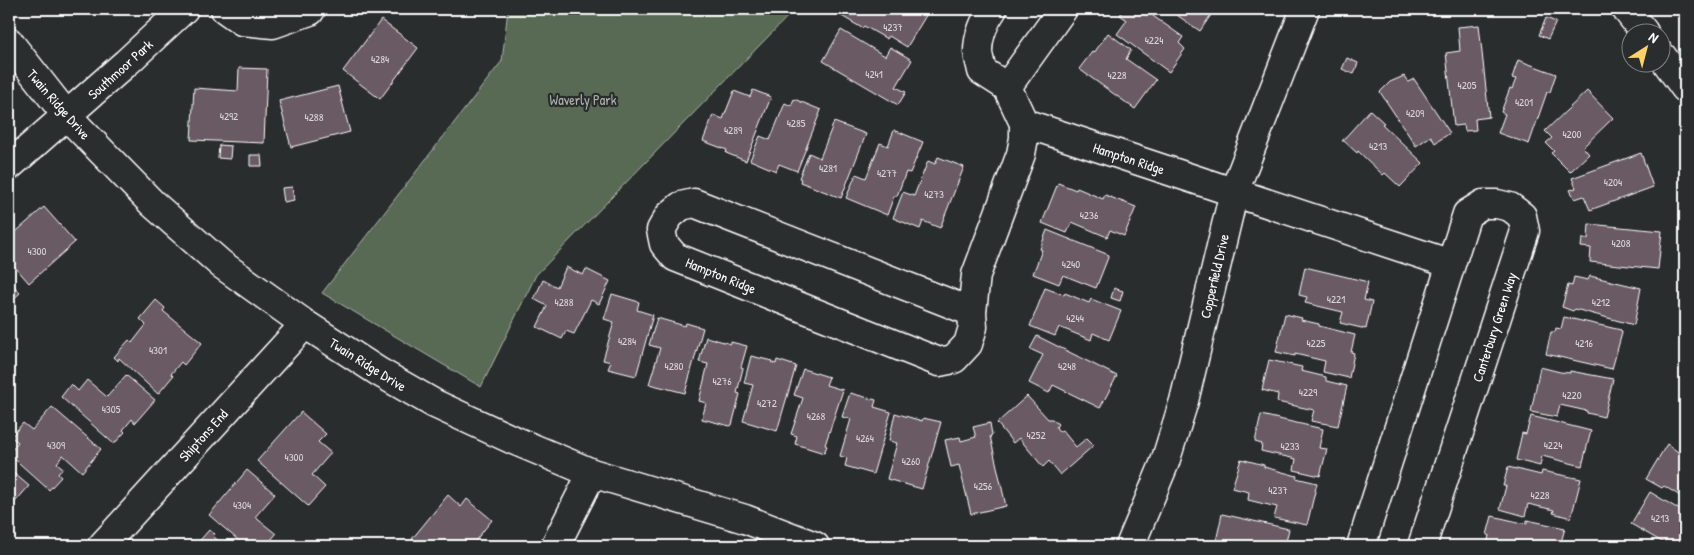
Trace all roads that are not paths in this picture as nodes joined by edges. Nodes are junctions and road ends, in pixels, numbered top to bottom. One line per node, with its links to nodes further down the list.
1 (184, 9): 13 (street, Southmoor Park)
2 (225, 9): 3 (street)
3 (311, 9)
4 (993, 9): 11 (street)
5 (1063, 9): 11 (street)
6 (1305, 9): 16 (street, Copperfield Drive)
7 (1626, 9): 8 (street)
8 (1636, 22)
9 (9, 42): 13 (street, Twain Ridge Drive)
10 (1672, 70): 12 (street)
11 (1007, 87): 14 (street, Hampton Ridge)
12 (1685, 88)
13 (67, 116): 15 (street, Southmoor Park); 19 (street, Twain Ridge Drive)
14 (1024, 123): 16 (street, Hampton Ridge); 18 (street, Hampton Ridge)
15 (9, 166)
16 (1234, 192): 17 (street); 24 (street, Copperfield Drive)
17 (1451, 264): 25 (street, Canterbury Green Way); 26 (street, Canterbury Green Way)
18 (972, 312): 18 (street, Hampton Ridge)
19 (305, 324): 20 (street, Twain Ridge Drive); 21 (street, Shiptons End)
20 (592, 473): 22 (street); 23 (street, Twain Ridge Drive)
21 (102, 546)
22 (555, 546)
23 (815, 546)
24 (1130, 546)
25 (1361, 546)
26 (1422, 546)

